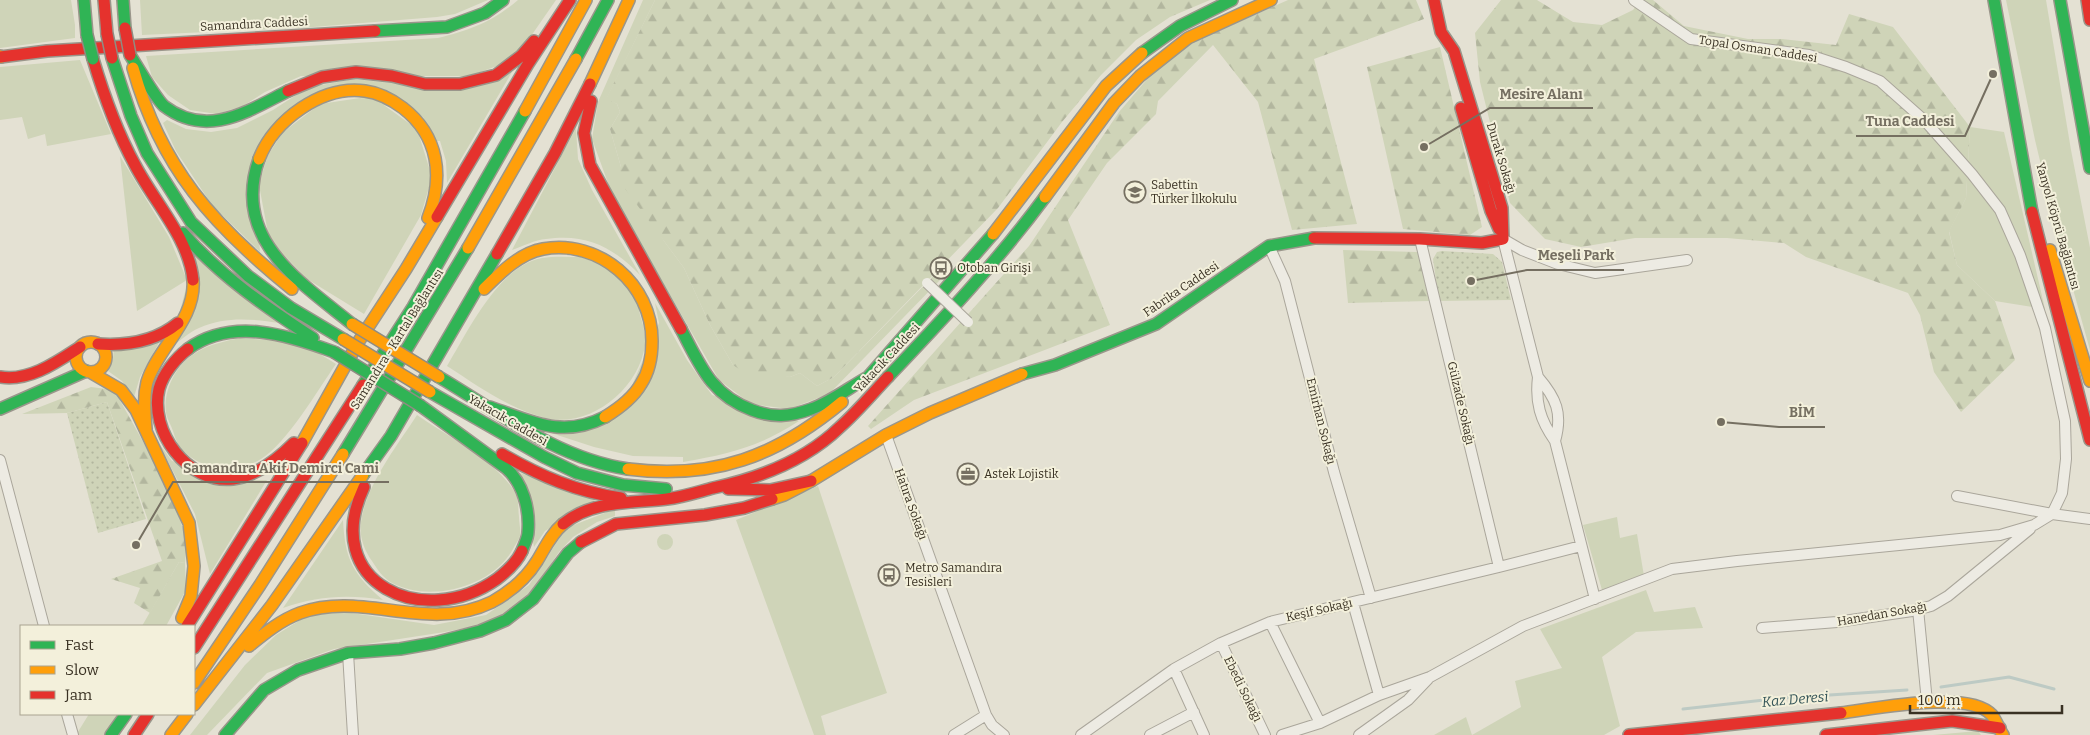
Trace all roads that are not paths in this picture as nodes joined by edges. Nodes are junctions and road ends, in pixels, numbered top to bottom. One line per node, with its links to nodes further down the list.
1 (84, 0): 21 (main road, bridge)
2 (104, 0): 52 (main road, Yakacık Caddesi, bridge)
3 (124, 0): 17 (main road, bridge)
4 (503, 0): 19 (main road, Samandıra Caddesi)
5 (570, 0): 17 (main road); 27 (main road)
6 (586, 0): 70 (main road, Samandıra - Kartal Bağlantısı)
7 (608, 0): 74 (main road, Samandıra - Kartal Bağlantısı)
8 (629, 0): 18 (main road)
9 (1232, 0): 38 (main road, Yakacık Caddesi)
10 (1271, 0): 52 (main road, Yakacık Caddesi)
11 (1434, 0): 24 (main road, Durak Sokağı)
12 (1634, 0): 55 (street, Topal Osman Caddesi)
13 (1994, 0): 20 (main road)
14 (2060, 0): 22 (main road)
15 (2087, 0): 16 (main road)
16 (2090, 20)
17 (130, 55): 32 (main road)
18 (604, 56): 30 (main road); 38 (main road)
19 (0, 57)
20 (2017, 136): 40 (main road, Yanyol Köprü Bağlantısı); 48 (main road)
21 (136, 168): 29 (main road); 35 (main road)
22 (2090, 168)
23 (1420, 239): 24 (main road, Fabrika Caddesi); 25 (main road, Fabrika Caddesi); 59 (street, Gülzade Sokağı)
24 (1503, 239): 26 (street); 39 (street, Durak Sokağı)
25 (1269, 246): 46 (main road, Fabrika Caddesi); 60 (street, Emirhan Sokağı)
26 (1687, 260)
27 (406, 269): 32 (main road); 41 (main road)
28 (927, 283): 31 (street, bridge)
29 (188, 314): 33 (main road); 45 (main road)
30 (458, 321): 43 (main road); 47 (main road)
31 (968, 322)
32 (352, 324): 43 (main road, Yakacık Caddesi, bridge)
33 (98, 344): 34 (main road); 36 (main road)
34 (80, 347): 36 (main road); 37 (main road)
35 (334, 352): 41 (main road); 42 (main road, bridge)
36 (88, 371): 44 (main road); 45 (main road)
37 (0, 377)
38 (868, 377): 43 (main road, Yakacık Caddesi)
39 (1538, 377): 49 (street, Durak Sokağı); 49 (street, Durak Sokağı)
40 (2090, 381)
41 (328, 395): 67 (main road)
42 (422, 406): 47 (main road); 54 (main road)
43 (490, 407)
44 (0, 408)
45 (146, 430): 66 (main road)
46 (886, 435): 51 (main road, Fabrika Caddesi); 84 (street, Hatıra Sokağı)
47 (391, 436): 77 (main road)
48 (2090, 440)
49 (1555, 441): 58 (street, Durak Sokağı)
50 (0, 460): 65 (street)
51 (811, 481): 52 (main road); 71 (main road)
52 (713, 488): 54 (main road)
53 (1957, 496): 55 (street)
54 (637, 500): 78 (main road)
55 (2052, 514): 56 (street); 57 (street)
56 (2090, 519)
57 (2034, 525): 61 (street); 63 (street, Hanedan Sokağı)
58 (1581, 546): 59 (street, Keşif Sokağı); 61 (street, Durak Sokağı)
59 (1499, 568): 60 (street, Keşif Sokağı)
60 (1371, 598): 62 (street, Keşif Sokağı)
61 (1595, 599): 73 (street)
62 (1353, 603): 64 (street, Keşif Sokağı); 75 (street)
63 (1918, 609): 68 (street, Hanedan Sokağı); 76 (street)
64 (1270, 622): 69 (street, Keşif Sokağı); 85 (street)
65 (44, 625)
66 (179, 625)
67 (188, 625)
68 (1762, 628)
69 (1220, 643): 72 (street, Keşif Sokağı); 98 (street, Ebedi Sokağı)
70 (195, 646)
71 (348, 653): 91 (main road); 92 (street)
72 (1174, 668): 79 (street); 95 (street, Keşif Sokağı)
73 (1430, 677): 75 (street); 100 (street)
74 (195, 681)
75 (1379, 695): 85 (street)
76 (1927, 702): 87 (main road); 101 (main road)
77 (195, 705)
78 (195, 705)
79 (1194, 712): 96 (street); 97 (street)
80 (67, 715): 88 (street)
81 (125, 715): 89 (main road)
82 (147, 715): 90 (main road)
83 (186, 715): 86 (main road)
84 (986, 715): 93 (street); 94 (street)
85 (1320, 722): 99 (street)
86 (167, 728)
87 (2002, 732): 102 (main road)
88 (73, 735)
89 (111, 735)
90 (134, 735)
91 (225, 735)
92 (353, 735)
93 (954, 735)
94 (1004, 735)
95 (1082, 735)
96 (1150, 735)
97 (1204, 735)
98 (1265, 735)
99 (1282, 735)
100 (1359, 735)
101 (1629, 735)
102 (1826, 735)

